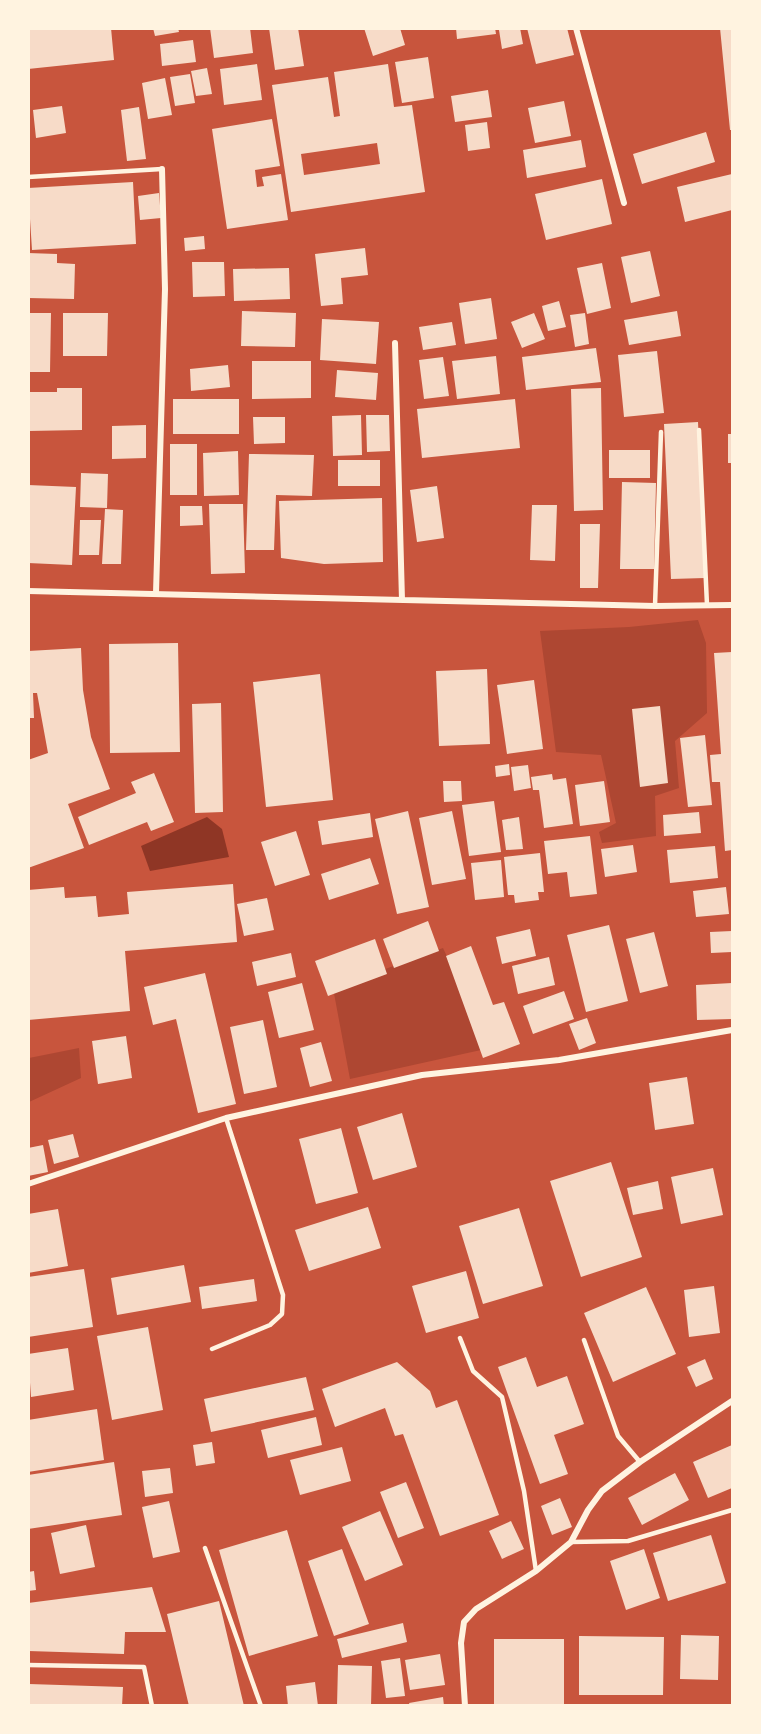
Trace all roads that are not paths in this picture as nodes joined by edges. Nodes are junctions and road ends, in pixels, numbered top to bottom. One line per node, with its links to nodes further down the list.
1 (576, 28): 4 (street)
2 (162, 169): 3 (lane); 9 (street)
3 (28, 177)
4 (624, 203)
5 (395, 343): 10 (street)
6 (699, 430): 11 (lane)
7 (661, 432): 13 (lane)
8 (28, 591): 9 (street)
9 (156, 593): 10 (street)
10 (402, 600): 13 (street)
11 (707, 605): 12 (street); 13 (street)
12 (732, 605)
13 (656, 606)
14 (732, 1030): 15 (street)
15 (226, 1118): 16 (street); 19 (lane)
16 (28, 1185)
17 (460, 1338): 25 (lane)
18 (584, 1340): 21 (lane)
19 (212, 1349)
20 (732, 1401): 21 (street)
21 (640, 1462): 23 (street)
22 (732, 1510): 23 (lane)
23 (570, 1542): 25 (street)
24 (205, 1548): 28 (lane)
25 (536, 1571): 29 (street)
26 (28, 1665): 27 (lane)
27 (152, 1706)
28 (261, 1706)
29 (465, 1706)

